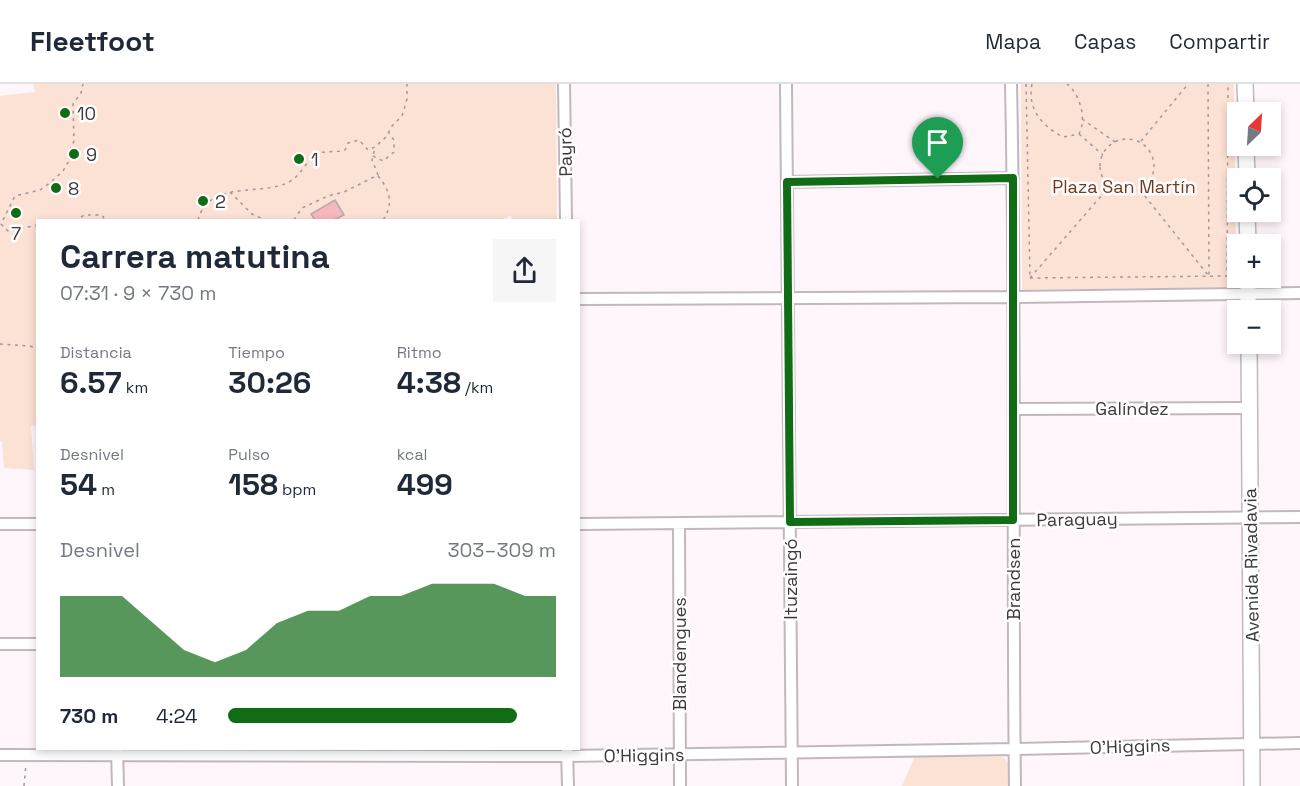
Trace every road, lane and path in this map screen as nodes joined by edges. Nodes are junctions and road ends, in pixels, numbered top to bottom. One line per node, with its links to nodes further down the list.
1 (83, 84): 35 (path)
2 (407, 84): 15 (path)
3 (564, 84): 34 (street, Payró)
4 (786, 84): 24 (street, Ituzaingó)
5 (1011, 84): 23 (street, Brandsen)
6 (1026, 84): 37 (path)
7 (1032, 84): 16 (path)
8 (1067, 84): 14 (path)
9 (1188, 84): 18 (path)
10 (1208, 84): 36 (path)
11 (1227, 84): 36 (path)
12 (1245, 84): 13 (main road)
13 (1246, 102)
14 (1082, 119): 16 (path); 17 (path)
15 (388, 133): 19 (path); 21 (path)
16 (1079, 134): 20 (path)
17 (1115, 142): 18 (path); 20 (path)
18 (1140, 142): 26 (path)
19 (375, 147): 21 (path); 27 (path)
20 (1103, 154): 25 (path)
21 (373, 156): 22 (path)
22 (378, 175): 32 (path); 33 (path)
23 (1013, 178): 24 (street); 41 (street, Brandsen)
24 (787, 182): 43 (street, Ituzaingó)
25 (1110, 187): 26 (path); 37 (path)
26 (1139, 189): 36 (path)
27 (230, 192): 30 (path); 31 (path)
28 (78, 219): 29 (path)
29 (104, 219)
30 (198, 219)
31 (263, 219)
32 (295, 219)
33 (383, 219)
34 (566, 219)
35 (36, 225)
36 (1209, 276): 37 (path)
37 (1030, 278)
38 (1227, 286): 41 (street)
39 (1270, 288): 40 (street)
40 (1300, 292)
41 (1014, 297): 43 (street); 48 (street, Brandsen)
42 (580, 299): 43 (street)
43 (788, 299): 52 (street, Ituzaingó)
44 (0, 344): 45 (path)
45 (36, 348)
46 (1249, 354): 47 (main road, Avenida Rivadavia)
47 (1249, 408): 48 (street, Galíndez); 49 (main road, Avenida Rivadavia)
48 (1014, 409): 51 (street, Brandsen)
49 (1250, 517): 50 (street, Paraguay); 51 (street, Paraguay); 59 (main road, Avenida Rivadavia)
50 (1300, 517)
51 (1013, 520): 52 (street, Paraguay); 61 (street, Brandsen)
52 (790, 522): 53 (street, Paraguay); 65 (street, Ituzaingó)
53 (679, 523): 56 (street, Paraguay); 66 (street, Blandengues)
54 (0, 524): 55 (street)
55 (36, 524)
56 (580, 524)
57 (0, 644): 58 (street)
58 (36, 644)
59 (1252, 743): 60 (street, O'Higgins); 61 (street, O'Higgins); 75 (main road, Avenida Rivadavia)
60 (1300, 743)
61 (1015, 749): 65 (street, O'Higgins); 74 (street, Brandsen)
62 (117, 752): 63 (street, O'Higgins); 68 (street, O'Higgins); 70 (street)
63 (344, 752): 64 (street, O'Higgins)
64 (567, 752): 66 (street, O'Higgins); 71 (street)
65 (792, 753): 66 (street, O'Higgins); 73 (street, Ituzaingó)
66 (679, 754): 72 (street, Blandengues)
67 (0, 755): 68 (street, O'Higgins)
68 (26, 755): 69 (path)
69 (24, 786)
70 (118, 786)
71 (568, 786)
72 (680, 786)
73 (792, 786)
74 (1015, 786)
75 (1252, 786)

